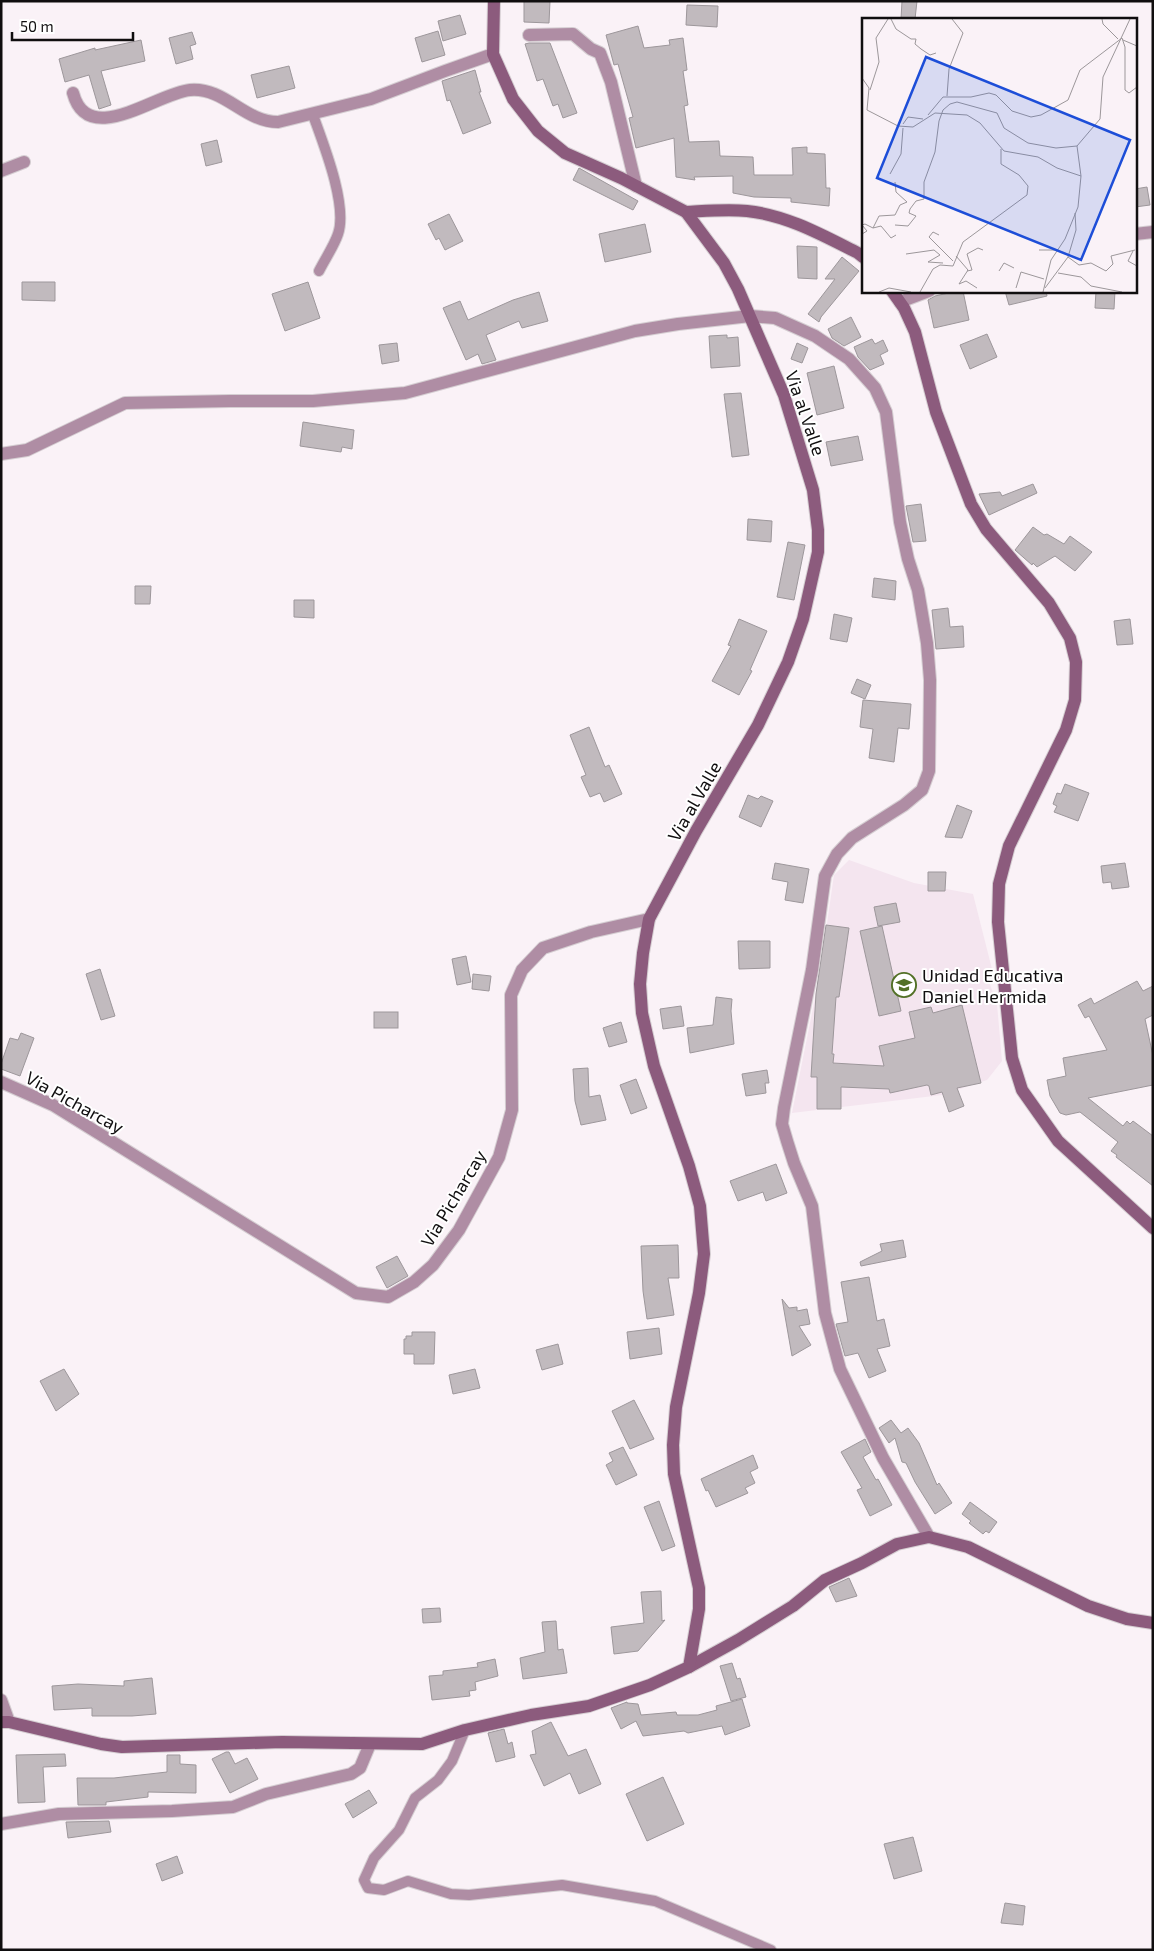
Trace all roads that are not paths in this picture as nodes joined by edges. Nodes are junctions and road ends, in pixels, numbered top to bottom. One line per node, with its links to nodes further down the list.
1 (494, 1): 3 (main road, Via al Valle)
2 (529, 35): 8 (street)
3 (493, 54): 5 (street); 8 (main road, Via al Valle)
4 (73, 93): 5 (street)
5 (312, 115): 13 (lane)
6 (24, 162): 7 (street)
7 (1, 171)
8 (636, 186): 9 (main road, Via al Valle)
9 (686, 212): 12 (main road); 16 (main road, Via al Valle)
10 (1153, 232): 11 (street)
11 (1136, 234)
12 (862, 256)
13 (319, 271)
14 (924, 292): 15 (street)
15 (896, 297): 20 (main road)
16 (750, 316): 17 (street); 18 (main road, Via al Valle); 21 (street)
17 (1, 454)
18 (649, 920): 19 (street, Via Picharcay); 23 (main road, Via al Valle)
19 (1, 1082)
20 (1153, 1228)
21 (929, 1537): 22 (main road); 23 (main road)
22 (1153, 1623)
23 (689, 1667): 26 (main road)
24 (1, 1700): 25 (street)
25 (5, 1722): 27 (main road)
26 (465, 1730): 27 (main road); 29 (lane)
27 (370, 1744): 28 (street)
28 (1, 1824)
29 (771, 1950)

